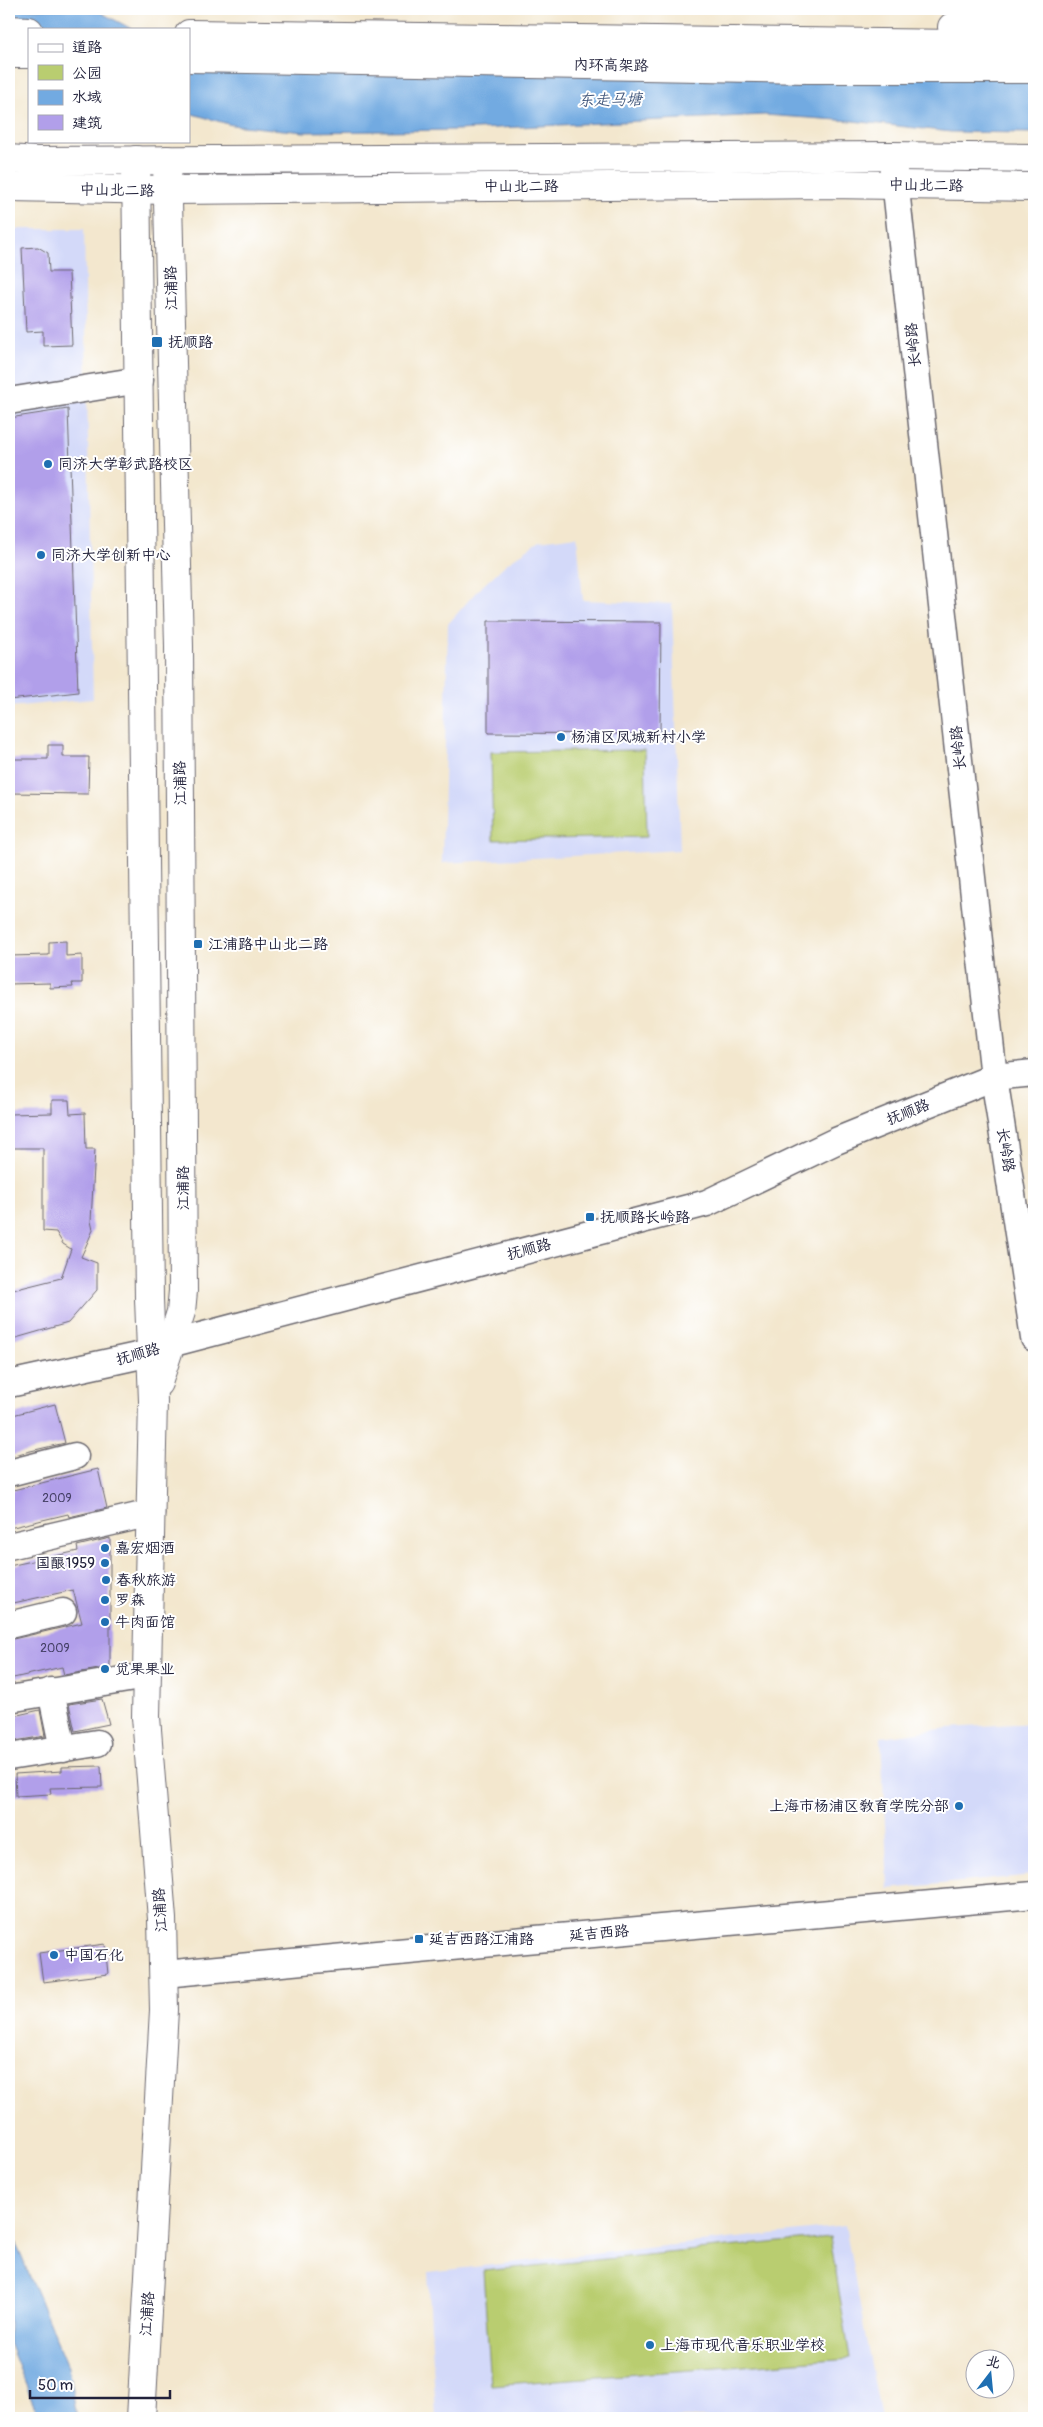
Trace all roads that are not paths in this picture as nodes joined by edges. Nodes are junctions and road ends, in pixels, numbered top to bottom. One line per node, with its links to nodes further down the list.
1 (1034, 24): 5 (main road)
2 (9, 30): 3 (main road)
3 (28, 31)
4 (190, 34): 5 (main road, 内环高架路)
5 (416, 37): 6 (main road, 内环高架路)
6 (1034, 45)
7 (9, 54): 8 (main road)
8 (28, 54)
9 (190, 58): 10 (main road, 内环高架路)
10 (1034, 69)
11 (892, 156): 12 (main road, 中山北二路); 15 (main road, 中山北二路); 16 (street, 长岭路)
12 (1034, 158)
13 (9, 159): 14 (main road, 中山北二路)
14 (136, 160): 15 (main road, 中山北二路); 20 (main road, 江浦路)
15 (167, 160): 19 (main road, 江浦路)
16 (895, 184): 18 (main road, 中山北二路); 19 (main road, 中山北二路); 24 (street, 长岭路)
17 (9, 187): 20 (main road, 中山北二路)
18 (1034, 187)
19 (168, 190): 20 (main road, 中山北二路); 26 (main road, 江浦路)
20 (137, 191): 26 (main road, 江浦路)
21 (140, 380): 22 (street)
22 (9, 402)
23 (1034, 1073): 24 (street, 抚顺路)
24 (994, 1077): 25 (street, 长岭路); 26 (street, 抚顺路)
25 (1034, 1338)
26 (160, 1349): 27 (street, 抚顺路); 30 (main road, 江浦路)
27 (9, 1384)
28 (76, 1456): 29 (street)
29 (9, 1473)
30 (151, 1513): 31 (street); 34 (main road, 江浦路)
31 (9, 1546)
32 (63, 1612): 33 (street)
33 (9, 1625)
34 (146, 1676): 35 (street); 41 (main road, 江浦路)
35 (51, 1691): 36 (street); 38 (street)
36 (9, 1699)
37 (97, 1743): 38 (street)
38 (63, 1749): 39 (street)
39 (9, 1757)
40 (1034, 1895): 41 (street, 延吉西路)
41 (164, 1974): 42 (main road, 江浦路)
42 (141, 2418)

